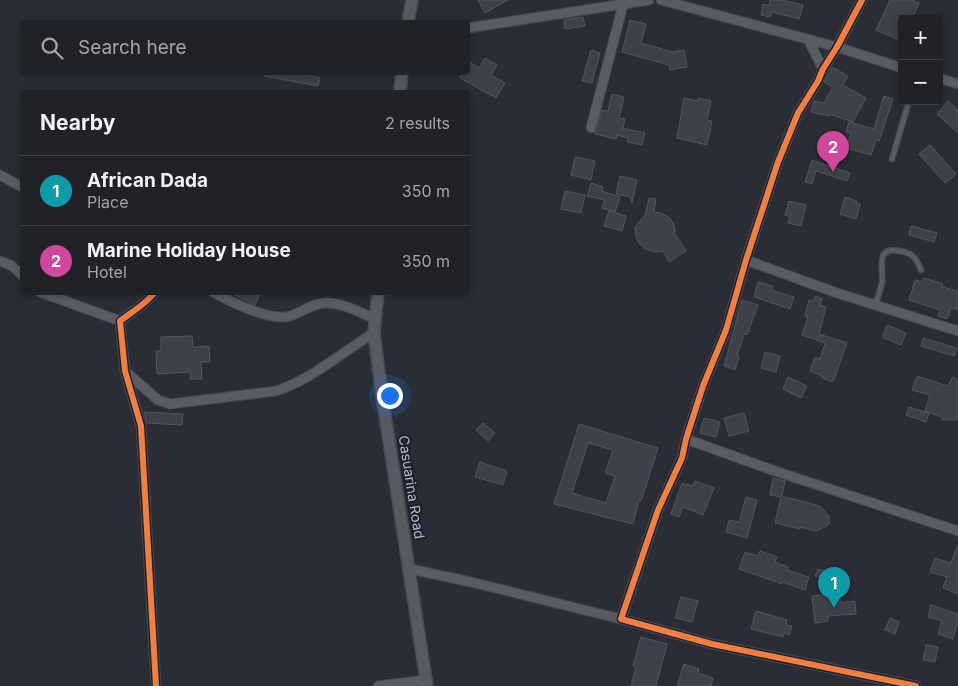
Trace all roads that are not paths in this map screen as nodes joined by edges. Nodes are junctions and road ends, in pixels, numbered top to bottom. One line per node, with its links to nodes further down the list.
1 (412, 0): 6 (street)
2 (649, 0): 5 (street)
3 (661, 0): 8 (street)
4 (862, 0): 9 (street)
5 (623, 5): 7 (street); 17 (street)
6 (408, 20)
7 (470, 28)
8 (808, 39): 9 (street); 11 (street)
9 (837, 47): 10 (street); 11 (street)
10 (898, 67)
11 (823, 69): 21 (street)
12 (402, 75): 15 (street)
13 (943, 79): 14 (street)
14 (958, 84)
15 (400, 90)
16 (908, 105): 18 (lane)
17 (590, 128)
18 (892, 159)
19 (0, 174): 20 (street)
20 (20, 186)
21 (746, 260): 29 (street); 35 (street)
22 (0, 261): 24 (street)
23 (921, 270): 29 (lane)
24 (20, 273)
25 (48, 295): 31 (street)
26 (153, 295): 31 (street)
27 (220, 295): 30 (street)
28 (378, 295): 30 (street, Casuarina Road)
29 (876, 305): 32 (street)
30 (374, 318): 33 (street, Casuarina Road)
31 (120, 321): 34 (street)
32 (958, 331)
33 (374, 332): 34 (street); 37 (street, Casuarina Road)
34 (125, 371): 40 (street)
35 (686, 440): 36 (street); 38 (street)
36 (958, 531)
37 (410, 569): 38 (street); 39 (street, Casuarina Road)
38 (620, 619): 42 (street)
39 (427, 683): 41 (street)
40 (156, 686)
41 (378, 686)
42 (916, 686)

